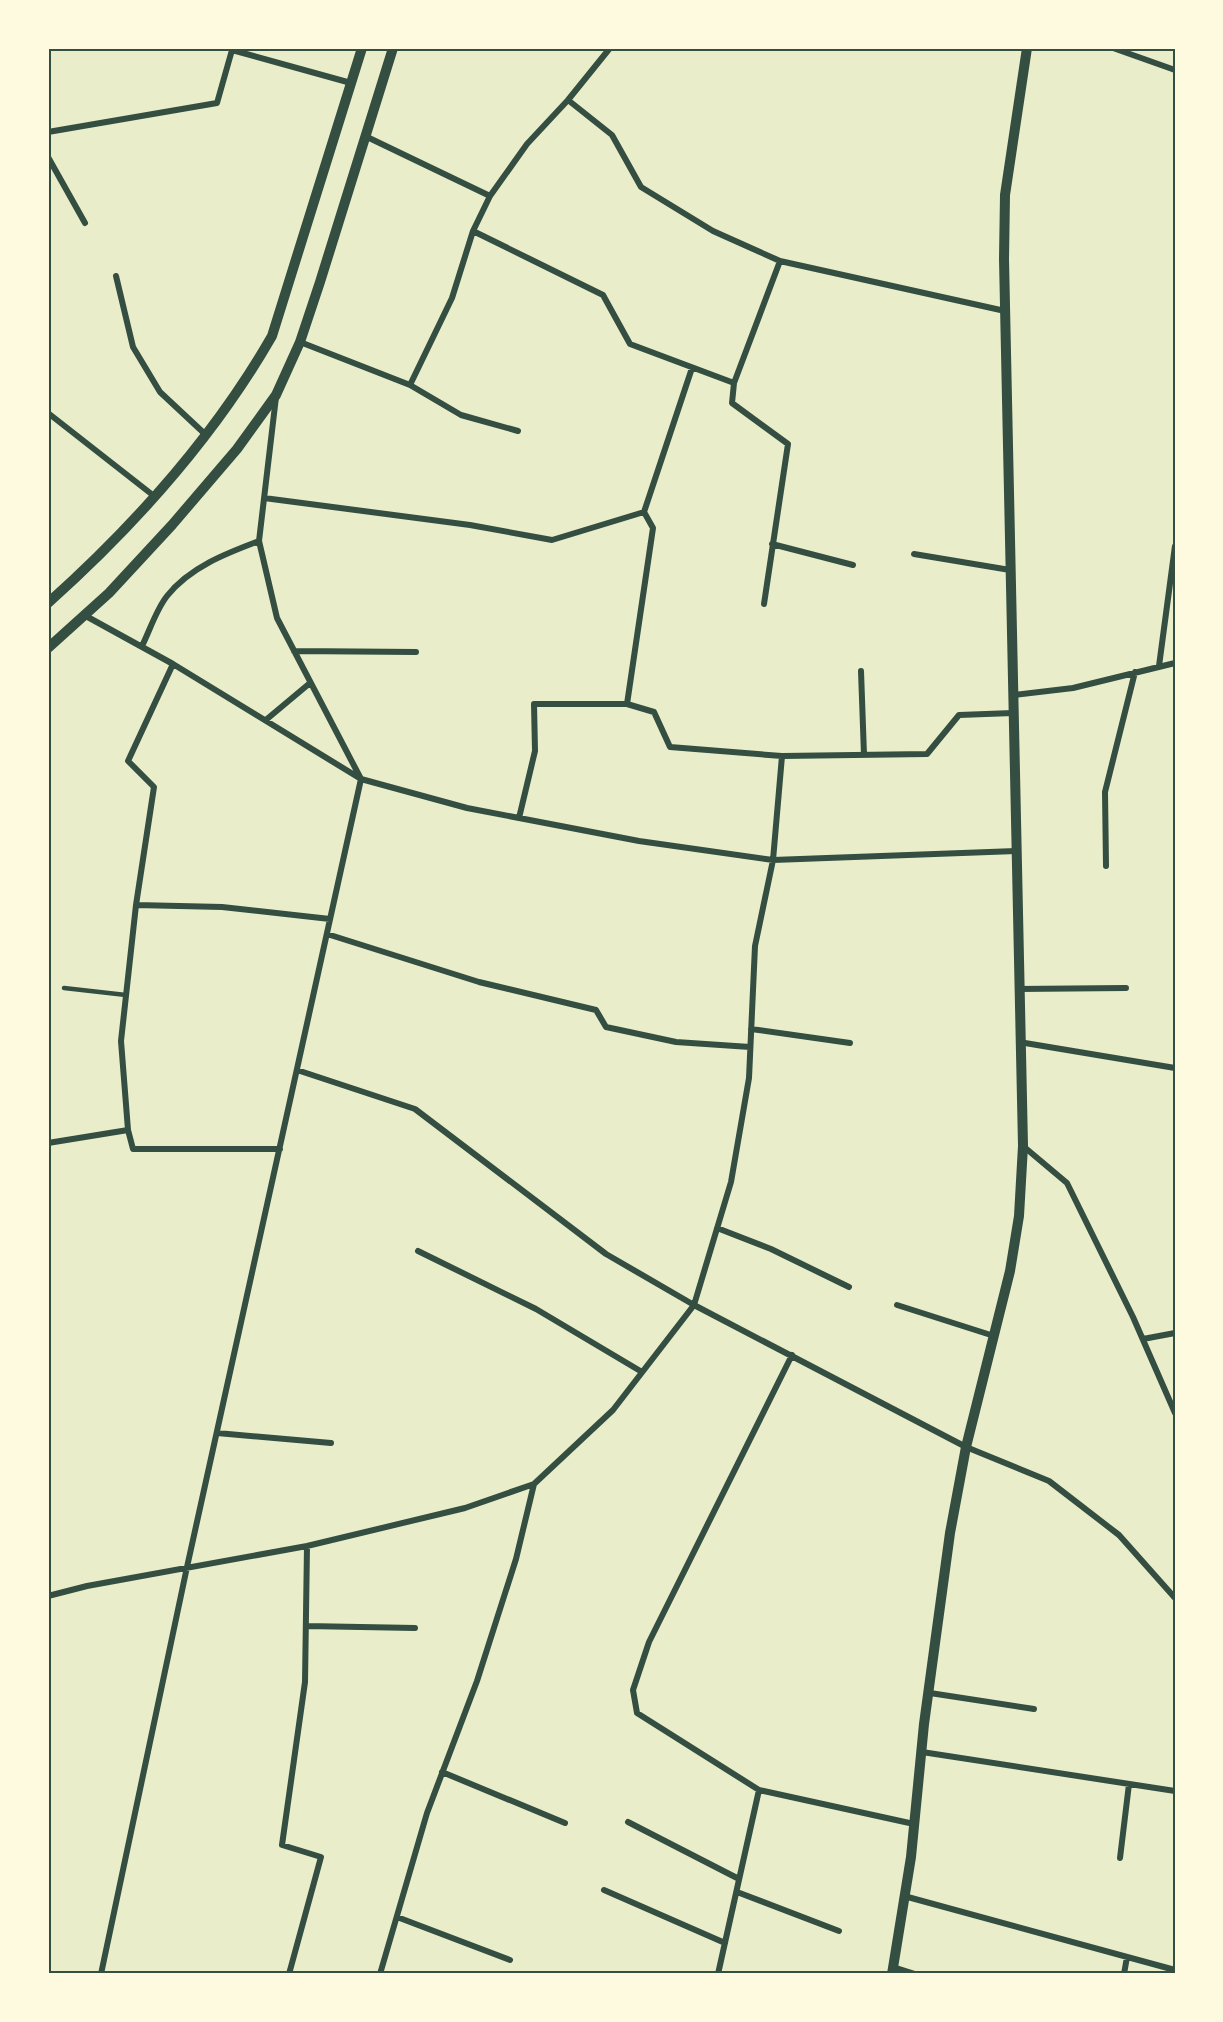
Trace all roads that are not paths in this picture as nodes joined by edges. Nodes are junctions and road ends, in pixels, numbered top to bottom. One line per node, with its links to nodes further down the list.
1 (362, 48): 7 (street)
2 (393, 48): 10 (street)
3 (610, 48): 8 (street)
4 (1027, 48): 17 (street)
5 (1113, 48): 6 (street)
6 (1175, 70)
7 (351, 83): 9 (street); 25 (street)
8 (568, 100): 12 (street); 15 (street)
9 (48, 132)
10 (365, 136): 12 (street); 18 (street)
11 (48, 158): 13 (street)
12 (490, 196): 14 (street)
13 (85, 223)
14 (473, 231): 19 (street); 21 (street)
15 (780, 261): 17 (street); 20 (street)
16 (116, 276): 25 (street)
17 (1005, 311): 34 (street)
18 (300, 342): 21 (street); 22 (street)
19 (692, 368): 20 (street); 28 (street)
20 (734, 382): 30 (street)
21 (410, 385): 24 (street)
22 (276, 395): 27 (street); 37 (street)
23 (48, 412): 26 (street)
24 (518, 431)
25 (206, 435): 26 (street)
26 (154, 496): 35 (street)
27 (264, 498): 28 (street); 29 (street)
28 (644, 512): 49 (street)
29 (260, 541): 38 (street); 40 (street)
30 (772, 544): 33 (street); 36 (street)
31 (1175, 546): 44 (street)
32 (915, 554): 34 (street)
33 (853, 565)
34 (1010, 570): 48 (street)
35 (48, 603)
36 (764, 604)
37 (84, 615): 38 (street); 39 (street)
38 (142, 646): 43 (street)
39 (48, 648)
40 (294, 651): 41 (street); 47 (street)
41 (416, 652)
42 (1175, 663): 44 (street)
43 (173, 664): 51 (street); 59 (street)
44 (1159, 666): 46 (street)
45 (861, 671): 52 (street)
46 (1135, 672): 48 (street); 58 (street)
47 (310, 683): 51 (street); 54 (street)
48 (1013, 695): 50 (street)
49 (627, 704): 53 (street); 55 (street)
50 (1013, 713): 52 (street); 56 (street)
51 (267, 719): 54 (street)
52 (864, 755): 53 (street)
53 (782, 756): 57 (street)
54 (361, 779): 55 (street); 60 (street)
55 (519, 818): 57 (street)
56 (1016, 851): 57 (street); 64 (street)
57 (773, 860): 66 (street)
58 (1106, 866)
59 (136, 905): 60 (street); 65 (street)
60 (330, 919): 61 (street)
61 (327, 934): 69 (street); 71 (street)
62 (64, 988): 65 (lane)
63 (1126, 988): 64 (street)
64 (1018, 989): 67 (street)
65 (126, 995): 72 (street)
66 (751, 1029): 68 (street); 69 (street)
67 (1019, 1042): 70 (street); 74 (street)
68 (850, 1043)
69 (750, 1047): 76 (street)
70 (1175, 1068)
71 (297, 1070): 75 (street); 79 (street)
72 (128, 1130): 73 (street); 75 (street)
73 (48, 1143)
74 (1023, 1146): 82 (street); 83 (street)
75 (279, 1149): 87 (street)
76 (717, 1228): 78 (street); 79 (street)
77 (418, 1251): 85 (street)
78 (849, 1287)
79 (694, 1305): 84 (street); 85 (street)
80 (897, 1305): 82 (street)
81 (1175, 1333): 83 (street)
82 (994, 1336): 89 (street)
83 (1143, 1340): 86 (street)
84 (792, 1355): 89 (street); 102 (street)
85 (642, 1372): 90 (street)
86 (1175, 1411)
87 (217, 1433): 88 (street); 92 (street)
88 (331, 1443)
89 (966, 1447): 94 (street); 97 (street)
90 (534, 1484): 91 (street); 100 (street)
91 (307, 1546): 92 (street); 95 (street)
92 (187, 1566): 93 (street); 119 (street)
93 (48, 1596)
94 (1175, 1598)
95 (306, 1626): 96 (street); 120 (street)
96 (415, 1628)
97 (930, 1693): 98 (street); 99 (street)
98 (1034, 1709)
99 (922, 1752): 101 (street); 106 (street)
100 (442, 1772): 105 (street); 112 (street)
101 (1128, 1784): 103 (street); 107 (street)
102 (759, 1790): 106 (street); 108 (street)
103 (1175, 1791)
104 (628, 1822): 108 (street)
105 (565, 1823)
106 (914, 1824): 111 (street)
107 (1120, 1858)
108 (739, 1879): 110 (street)
109 (604, 1890): 114 (street)
110 (736, 1892): 113 (street); 114 (street)
111 (904, 1896): 115 (street); 118 (street)
112 (397, 1917): 116 (street); 121 (street)
113 (840, 1931)
114 (725, 1943): 122 (street)
115 (1127, 1957): 117 (street); 124 (street)
116 (510, 1960)
117 (1175, 1970)
118 (892, 1971): 123 (street)
119 (101, 1974)
120 (289, 1974)
121 (380, 1974)
122 (718, 1974)
123 (915, 1974)
124 (1124, 1974)

